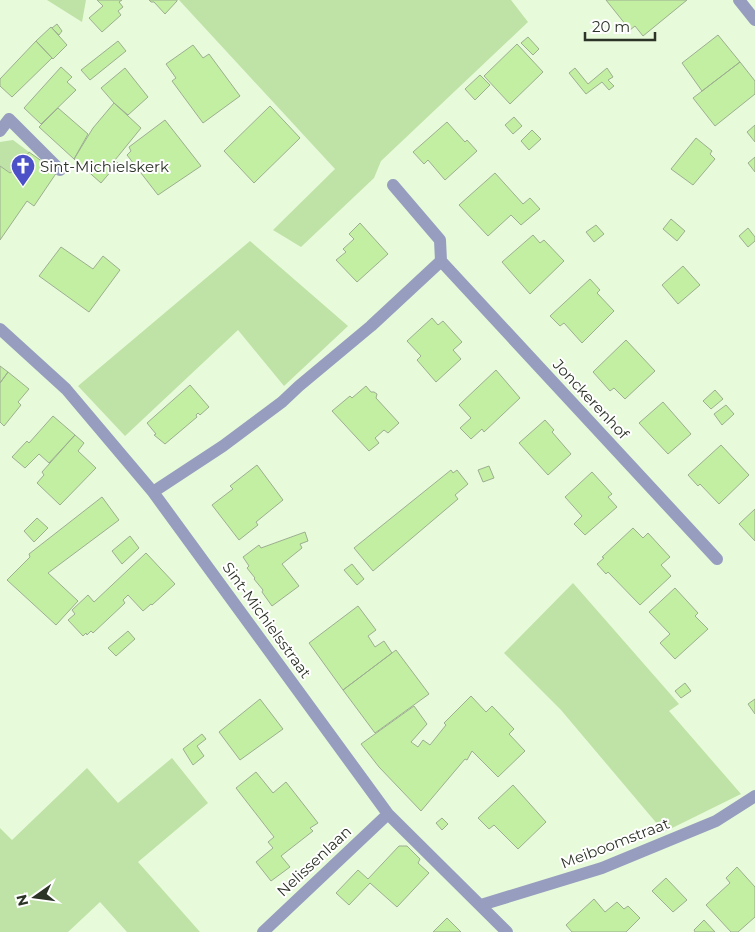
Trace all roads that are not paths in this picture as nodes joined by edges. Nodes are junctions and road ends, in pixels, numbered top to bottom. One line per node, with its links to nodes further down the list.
1 (739, 0): 2 (street)
2 (755, 20)
3 (0, 131): 4 (street)
4 (60, 170)
5 (393, 185): 6 (street)
6 (441, 261): 8 (street); 9 (street, Jonckerenhof)
7 (0, 329): 8 (street, Sint-Michielsstraat)
8 (153, 492): 11 (street, Sint-Michielsstraat)
9 (717, 559)
10 (755, 796): 12 (street, Meiboomstraat)
11 (388, 814): 12 (street, Sint-Michielsstraat); 13 (street, Nelissenlaan)
12 (481, 905): 14 (street, Sint-Michielsstraat)
13 (263, 932)
14 (507, 932)

